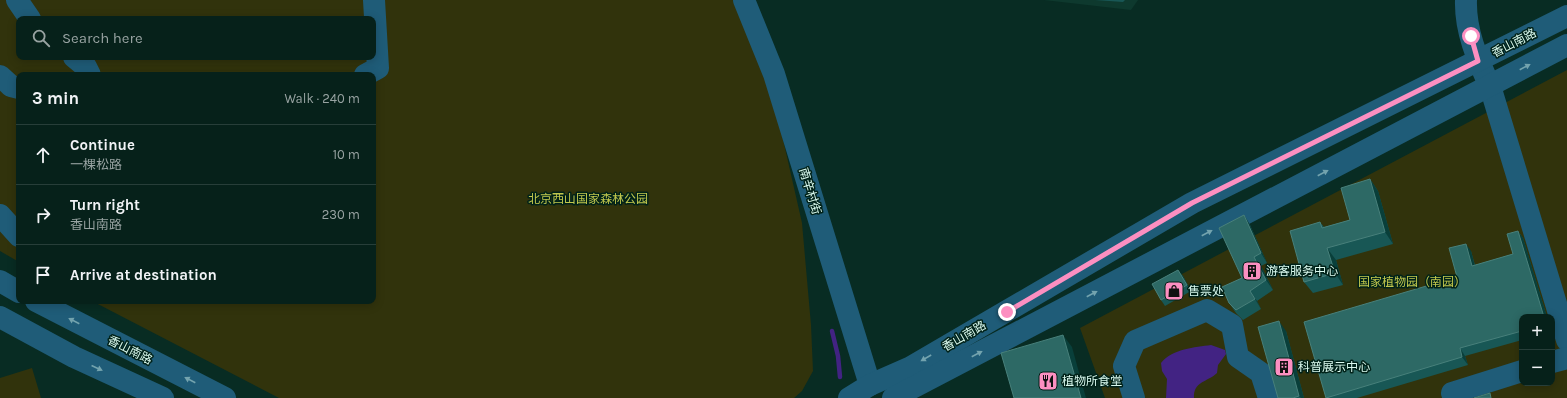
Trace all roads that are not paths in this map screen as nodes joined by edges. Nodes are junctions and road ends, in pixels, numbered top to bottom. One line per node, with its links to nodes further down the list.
1 (17, 0): 5 (street)
2 (374, 0): 6 (street)
3 (744, 0): 27 (street, 南辛村街)
4 (1466, 0): 11 (street)
5 (28, 16)
6 (375, 16)
7 (1567, 16): 11 (street, 香山南路)
8 (376, 34): 13 (street)
9 (1567, 45): 15 (street, 香山南路, one-way to 9)
10 (78, 60): 12 (street)
11 (1478, 61): 15 (street); 27 (street, 香山南路, one-way to 27)
12 (88, 72)
13 (371, 72)
14 (0, 76): 16 (street)
15 (1490, 86): 23 (street); 33 (street, 香山南路, one-way to 15)
16 (16, 87)
17 (0, 215): 18 (street)
18 (16, 233)
19 (0, 281): 20 (street)
20 (16, 290)
21 (48, 304): 31 (street, 香山南路, one-way to 21)
22 (0, 317): 30 (street, one-way to 30)
23 (1567, 340)
24 (1567, 358): 25 (street)
25 (1555, 361)
26 (1519, 374): 28 (street)
27 (870, 385): 32 (street, 香山南路)
28 (1498, 389): 29 (street)
29 (1452, 393)
30 (163, 398)
31 (225, 398)
32 (849, 398)
33 (893, 398)
34 (1134, 398): 35 (street)
35 (1268, 398)

